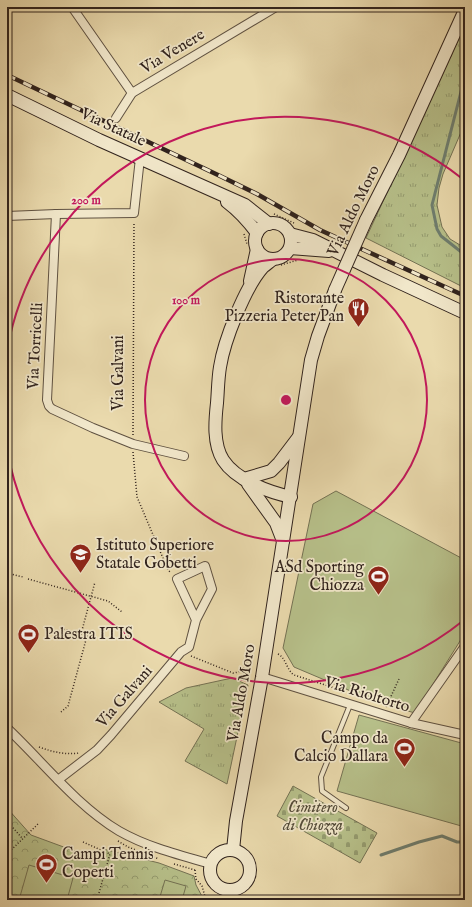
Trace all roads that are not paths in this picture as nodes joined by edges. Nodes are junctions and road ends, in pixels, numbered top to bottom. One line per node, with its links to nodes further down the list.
1 (72, 7): 4 (street)
2 (276, 7): 4 (street, Via Venere)
3 (465, 10): 20 (main road, Via Aldo Moro, bridge)
4 (132, 93): 6 (street, Via Venere)
5 (7, 95): 7 (main road, Via Statale)
6 (116, 118)
7 (140, 158): 8 (main road, Via Statale); 9 (street)
8 (206, 188): 11 (main road, Via Statale); 13 (main road, Via Statale)
9 (56, 214): 10 (street); 21 (street, Via Torricelli)
10 (7, 216)
11 (270, 218): 12 (main road, Via Statale); 13 (main road)
12 (293, 229): 14 (main road); 16 (main road, Via Statale)
13 (257, 233): 15 (main road)
14 (290, 248): 16 (main road); 17 (main road)
15 (257, 249): 17 (main road); 18 (main road)
16 (336, 252): 19 (main road, Via Statale)
17 (272, 260): 18 (main road)
18 (246, 294): 22 (main road)
19 (465, 313)
20 (300, 435): 22 (main road, Via Aldo Moro); 23 (main road, Via Aldo Moro)
21 (184, 456)
22 (244, 478): 23 (main road); 24 (main road)
23 (291, 497): 24 (main road, Via Aldo Moro)
24 (284, 542): 27 (main road, Via Aldo Moro)
25 (196, 620): 25 (street, Via Galvani); 32 (street, Via Galvani)
26 (465, 646): 29 (street)
27 (262, 677): 28 (street, Via Rioltorto); 34 (main road, Via Aldo Moro)
28 (350, 705): 29 (street, Via Rioltorto); 33 (lane)
29 (411, 723): 31 (street, Via Rioltorto)
30 (7, 728): 32 (street)
31 (465, 735)
32 (58, 780): 35 (street)
33 (346, 808)
34 (234, 850): 35 (main road); 36 (main road)
35 (205, 863): 36 (main road)
36 (225, 894)

